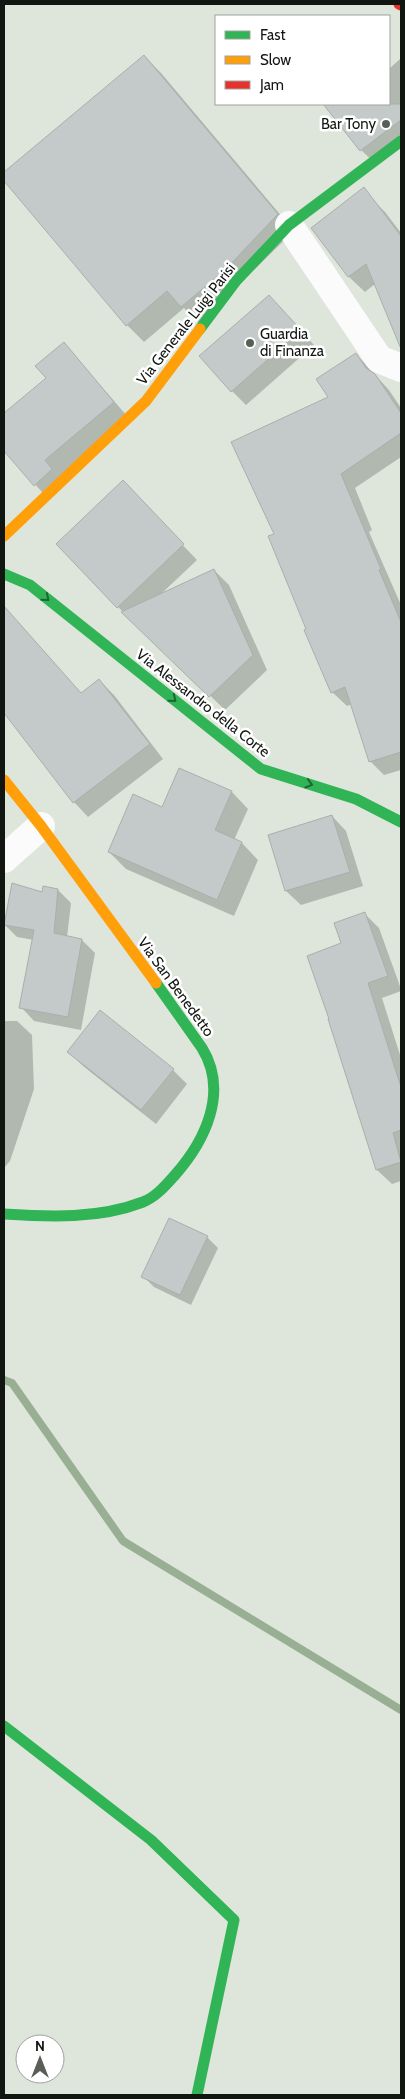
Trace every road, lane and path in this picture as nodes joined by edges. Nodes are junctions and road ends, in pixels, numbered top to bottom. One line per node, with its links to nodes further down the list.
1 (401, 141): 2 (street, Via Generale Luigi Parisi)
2 (289, 225): 3 (street); 4 (street, Via Generale Luigi Parisi)
3 (401, 368)
4 (4, 536)
5 (4, 574): 7 (street, Via Alessandro della Corte, one-way to 7)
6 (4, 780): 8 (street, Via San Benedetto)
7 (401, 822)
8 (41, 826): 9 (street); 10 (street, Via San Benedetto)
9 (4, 859)
10 (4, 1214)
11 (4, 1726): 12 (street)
12 (197, 2095)

